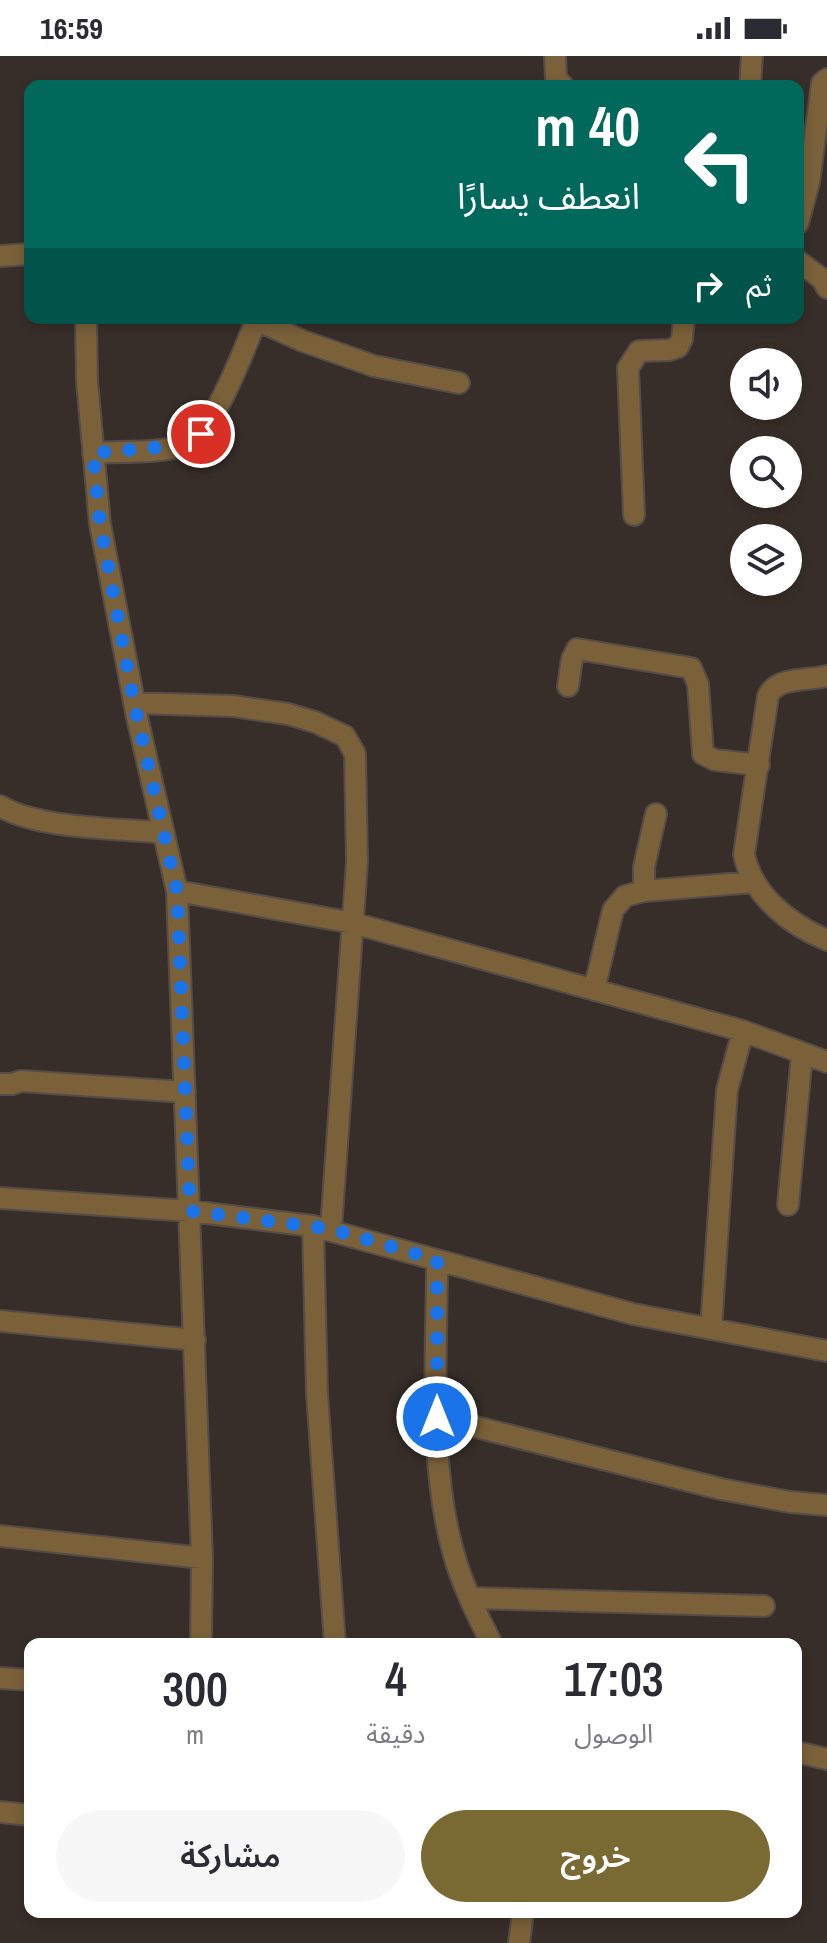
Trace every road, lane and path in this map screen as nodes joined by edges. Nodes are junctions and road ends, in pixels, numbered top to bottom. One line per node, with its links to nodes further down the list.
1 (555, 56): 4 (street)
2 (752, 56): 5 (street)
3 (827, 79): 6 (street)
4 (558, 80)
5 (750, 80)
6 (804, 176)
7 (24, 254): 8 (street)
8 (0, 256)
9 (804, 266): 10 (street)
10 (827, 288)
11 (86, 324): 16 (street)
12 (254, 324): 16 (street)
13 (267, 324): 15 (street)
14 (683, 324): 17 (street)
15 (459, 383)
16 (93, 453): 20 (street)
17 (634, 515)
18 (827, 676): 21 (street)
19 (568, 686): 21 (street)
20 (134, 703): 24 (street); 28 (street)
21 (759, 765): 25 (street)
22 (0, 806): 24 (street)
23 (656, 814): 27 (street)
24 (164, 833): 26 (street)
25 (754, 882): 27 (street); 29 (street)
26 (177, 891): 28 (street); 35 (street)
27 (644, 891): 30 (street)
28 (353, 923): 30 (street); 39 (street)
29 (827, 940)
30 (594, 990): 31 (street)
31 (743, 1031): 32 (street); 42 (street)
32 (802, 1054): 33 (street); 37 (street)
33 (827, 1062)
34 (0, 1084): 35 (street)
35 (185, 1092): 38 (street)
36 (0, 1198): 38 (street)
37 (788, 1205)
38 (190, 1211): 39 (street); 43 (street)
39 (322, 1228): 40 (street); 52 (street)
40 (437, 1260): 42 (street); 45 (street)
41 (0, 1321): 43 (street)
42 (711, 1329): 44 (street)
43 (195, 1340): 48 (street)
44 (827, 1351)
45 (437, 1417): 46 (street); 49 (street)
46 (827, 1505)
47 (0, 1536): 48 (street)
48 (202, 1558): 51 (street)
49 (470, 1598): 50 (street); 53 (street)
50 (764, 1606)
51 (201, 1638)
52 (335, 1638)
53 (489, 1638)
54 (0, 1678): 55 (street)
55 (24, 1680)
56 (802, 1753): 57 (street)
57 (827, 1759)
58 (0, 1812): 59 (street)
59 (24, 1814)
60 (522, 1918): 61 (street)
61 (519, 1943)

